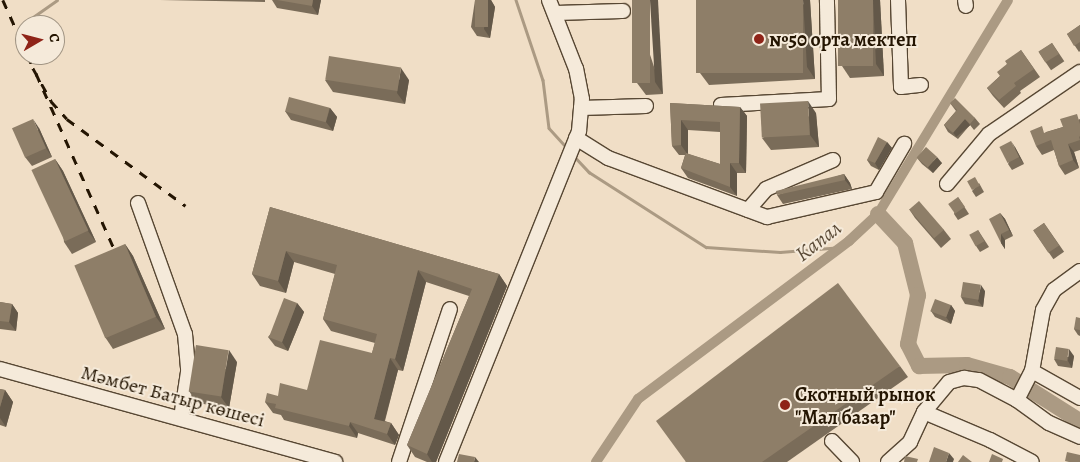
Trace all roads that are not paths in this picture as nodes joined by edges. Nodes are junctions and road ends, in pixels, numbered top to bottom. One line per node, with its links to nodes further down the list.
1 (827, 0): 7 (street)
2 (898, 0): 6 (street)
3 (552, 6): 4 (street); 9 (street)
4 (623, 11)
5 (1080, 72): 13 (street)
6 (921, 86)
7 (721, 105)
8 (646, 106): 9 (street)
9 (581, 108): 11 (street)
10 (904, 144): 15 (street)
11 (572, 147): 15 (street); 28 (street)
12 (833, 160): 15 (street)
13 (947, 184)
14 (138, 202): 23 (street)
15 (748, 210)
16 (1080, 271): 19 (street)
17 (450, 309): 27 (street)
18 (0, 369): 23 (street, Мәмбет Батыр көшесі)
19 (1032, 371): 20 (street); 21 (street)
20 (1080, 398)
21 (1017, 400): 22 (street); 24 (street)
22 (924, 412): 30 (street); 31 (street)
23 (181, 418): 26 (street, Мәмбет Батыр көшесі)
24 (1080, 436)
25 (832, 440): 29 (street)
26 (335, 462)
27 (399, 462)
28 (446, 462)
29 (852, 462)
30 (888, 462)
31 (1032, 462)

